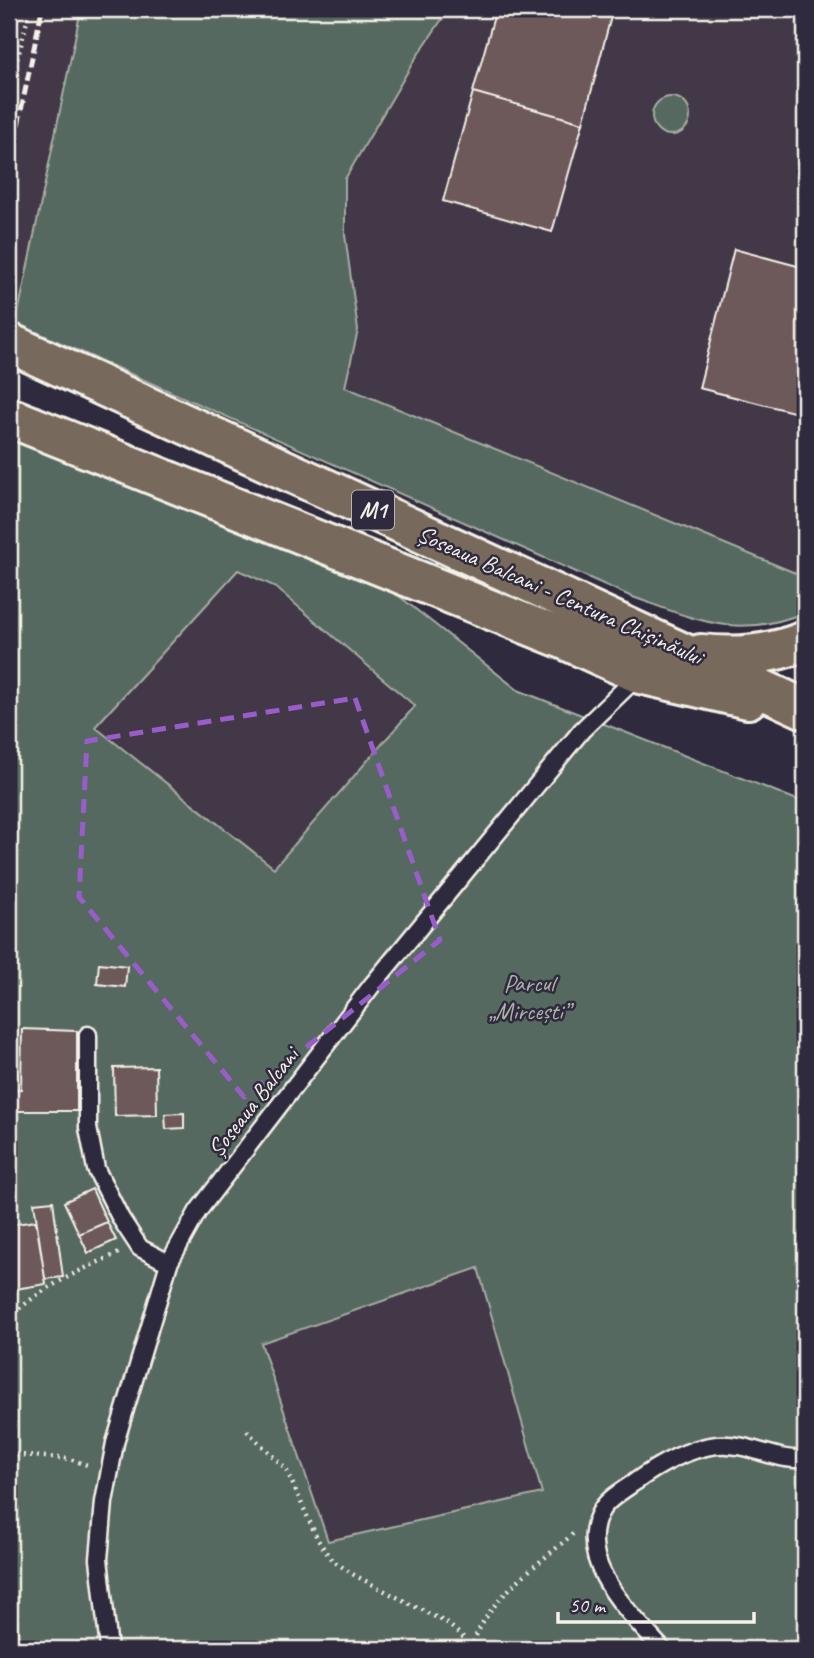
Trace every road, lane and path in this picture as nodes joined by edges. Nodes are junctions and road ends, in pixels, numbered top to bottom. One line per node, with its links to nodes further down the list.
1 (30, 9): 2 (path)
2 (9, 93)
3 (9, 343): 6 (highway, Șoseaua Balcani - Centura Chișinăului / M1)
4 (9, 417): 7 (highway, Șoseaua Balcani - Centura Chișinăului / M1)
5 (805, 640): 6 (highway)
6 (689, 653): 8 (highway, Șoseaua Balcani - Centura Chișinăului / M1)
7 (640, 674): 8 (highway, Șoseaua Balcani - Centura Chișinăului / M1); 11 (lane, Șoseaua Balcani)
8 (805, 710)
9 (88, 1035): 10 (lane)
10 (140, 1248): 11 (lane); 12 (path)
11 (169, 1263): 16 (lane, Șoseaua Balcani)
12 (9, 1318)
13 (247, 1432): 19 (path)
14 (9, 1454): 16 (path)
15 (805, 1459): 17 (lane)
16 (110, 1472): 18 (lane, Șoseaua Balcani)
17 (603, 1506): 19 (path); 20 (lane)
18 (109, 1649)
19 (469, 1649)
20 (662, 1649)

